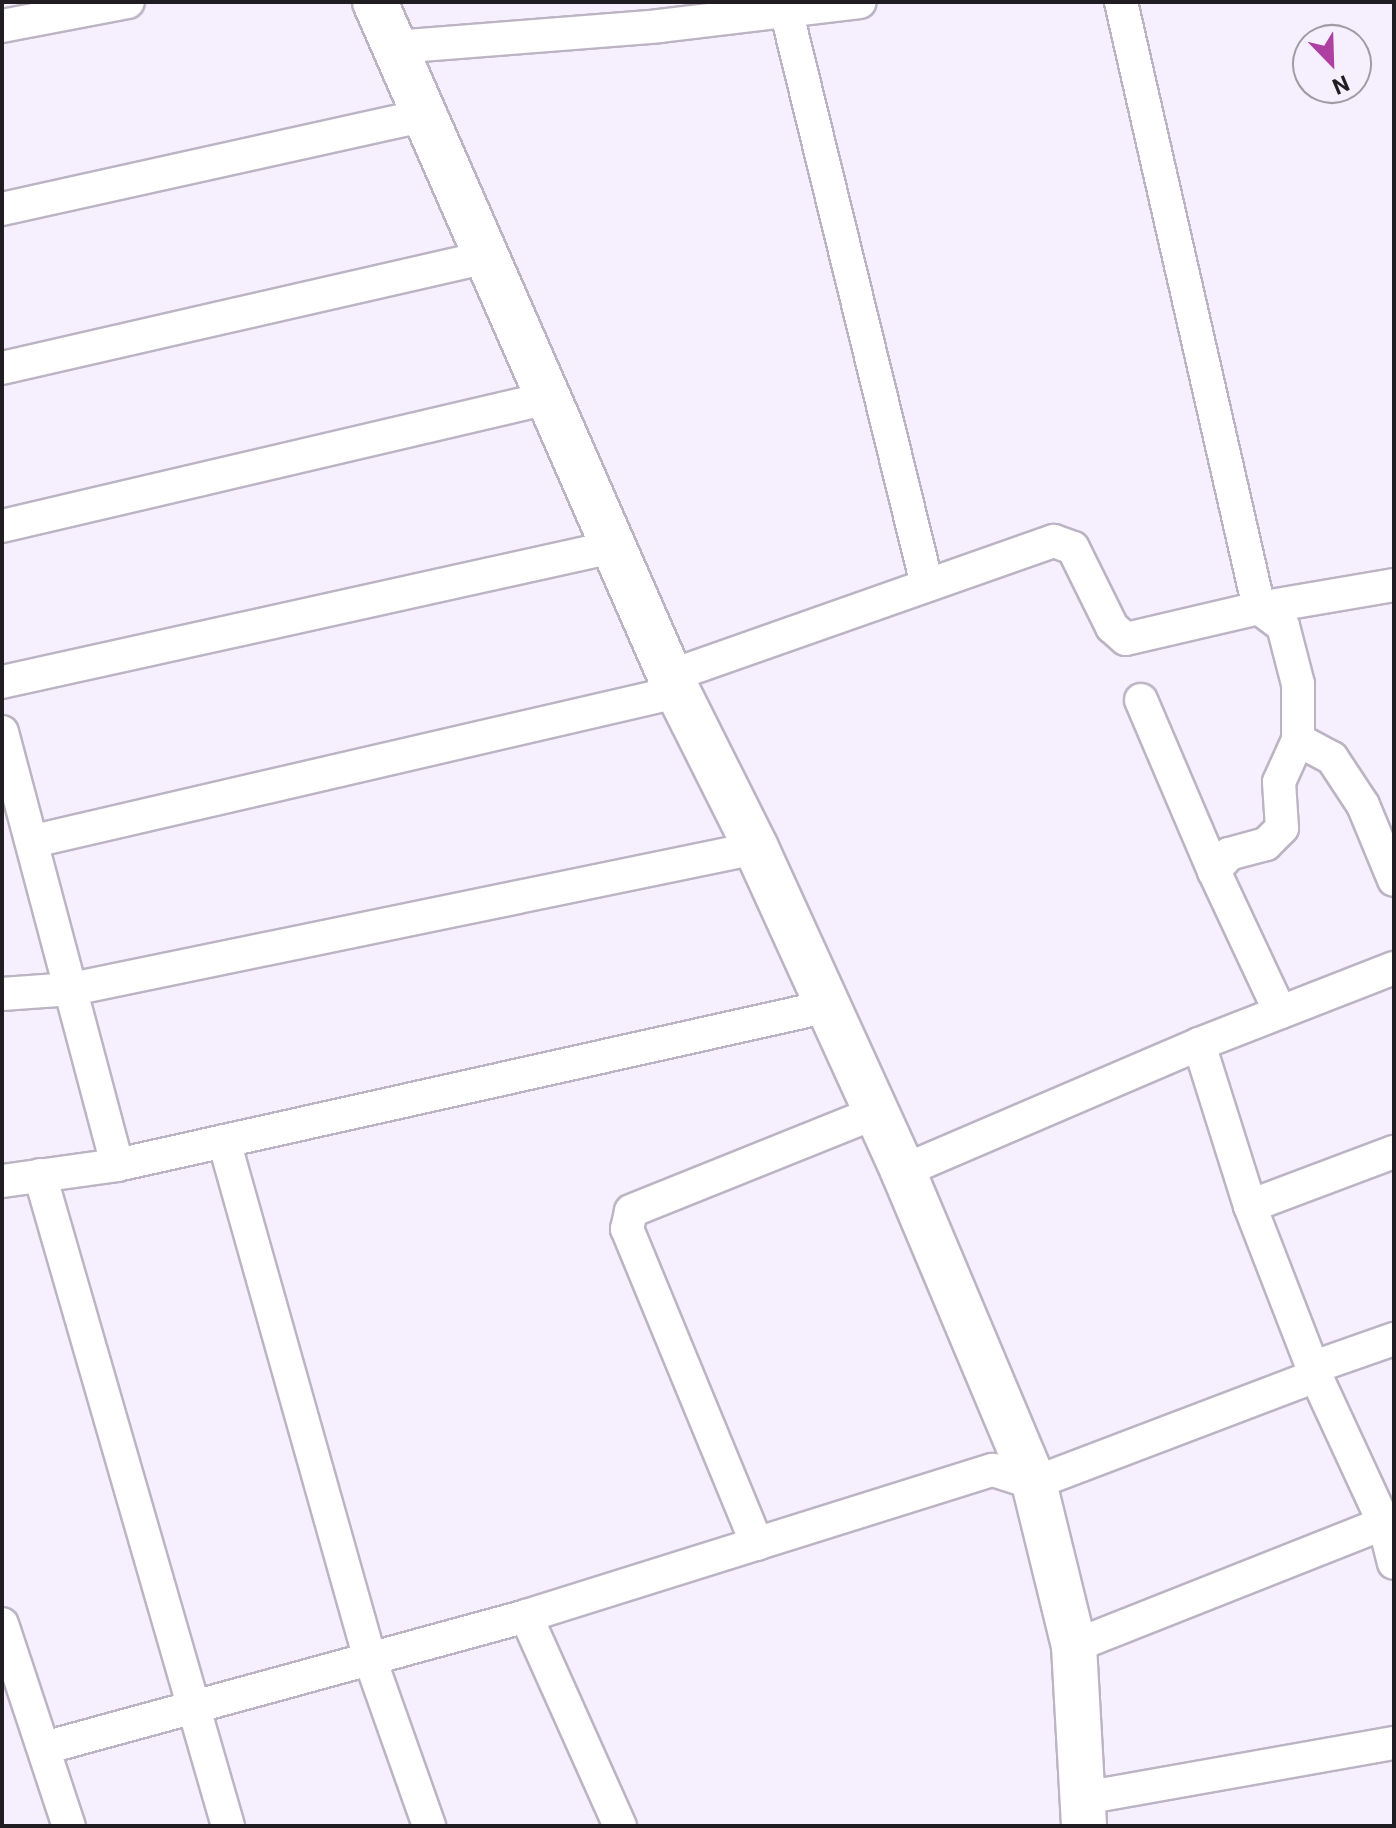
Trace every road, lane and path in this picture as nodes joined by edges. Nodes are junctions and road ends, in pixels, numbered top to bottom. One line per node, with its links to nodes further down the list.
1 (128, 2): 7 (street)
2 (375, 2): 8 (street)
3 (860, 2): 6 (street)
4 (1121, 2): 18 (street)
5 (654, 14): 6 (street); 8 (street)
6 (787, 14): 16 (street)
7 (2, 26)
8 (395, 47): 9 (street)
9 (425, 115): 10 (street); 11 (street)
10 (2, 209)
11 (486, 257): 12 (street); 13 (street)
12 (2, 368)
13 (548, 398): 14 (street); 15 (street)
14 (2, 526)
15 (613, 547): 19 (street); 20 (street)
16 (927, 585): 18 (street); 20 (street)
17 (1394, 585): 18 (street)
18 (1259, 608): 23 (street)
19 (2, 682)
20 (674, 684): 25 (street); 26 (street)
21 (1141, 700): 27 (street)
22 (2, 732): 24 (street)
23 (1298, 740): 27 (street); 28 (street)
24 (9, 779): 25 (street)
25 (34, 841): 30 (street)
26 (756, 848): 30 (street); 32 (street)
27 (1214, 871): 33 (street)
28 (1394, 880)
29 (1394, 968): 33 (street)
30 (72, 989): 31 (street); 38 (street)
31 (2, 994)
32 (829, 1006): 35 (street); 36 (street)
33 (1280, 1012): 34 (street)
34 (1199, 1044): 39 (street); 42 (street)
35 (877, 1112): 39 (street); 47 (street)
36 (224, 1141): 38 (street); 52 (street)
37 (1394, 1152): 42 (street)
38 (117, 1165): 40 (street)
39 (903, 1171): 45 (street)
40 (40, 1175): 41 (street); 53 (street)
41 (2, 1181)
42 (1250, 1206): 44 (street)
43 (1394, 1339): 44 (street)
44 (1315, 1372): 45 (street); 46 (street)
45 (1034, 1483): 47 (street); 51 (street)
46 (1389, 1521): 48 (street); 51 (street)
47 (757, 1544): 49 (street)
48 (1394, 1563)
49 (526, 1616): 52 (street); 60 (street)
50 (2, 1624): 55 (street)
51 (1074, 1646): 56 (street)
52 (370, 1659): 53 (street); 59 (street)
53 (195, 1707): 55 (street); 58 (street)
54 (1394, 1743): 56 (street)
55 (44, 1748): 57 (street)
56 (1084, 1812)
57 (69, 1826)
58 (228, 1826)
59 (429, 1826)
60 (620, 1826)

